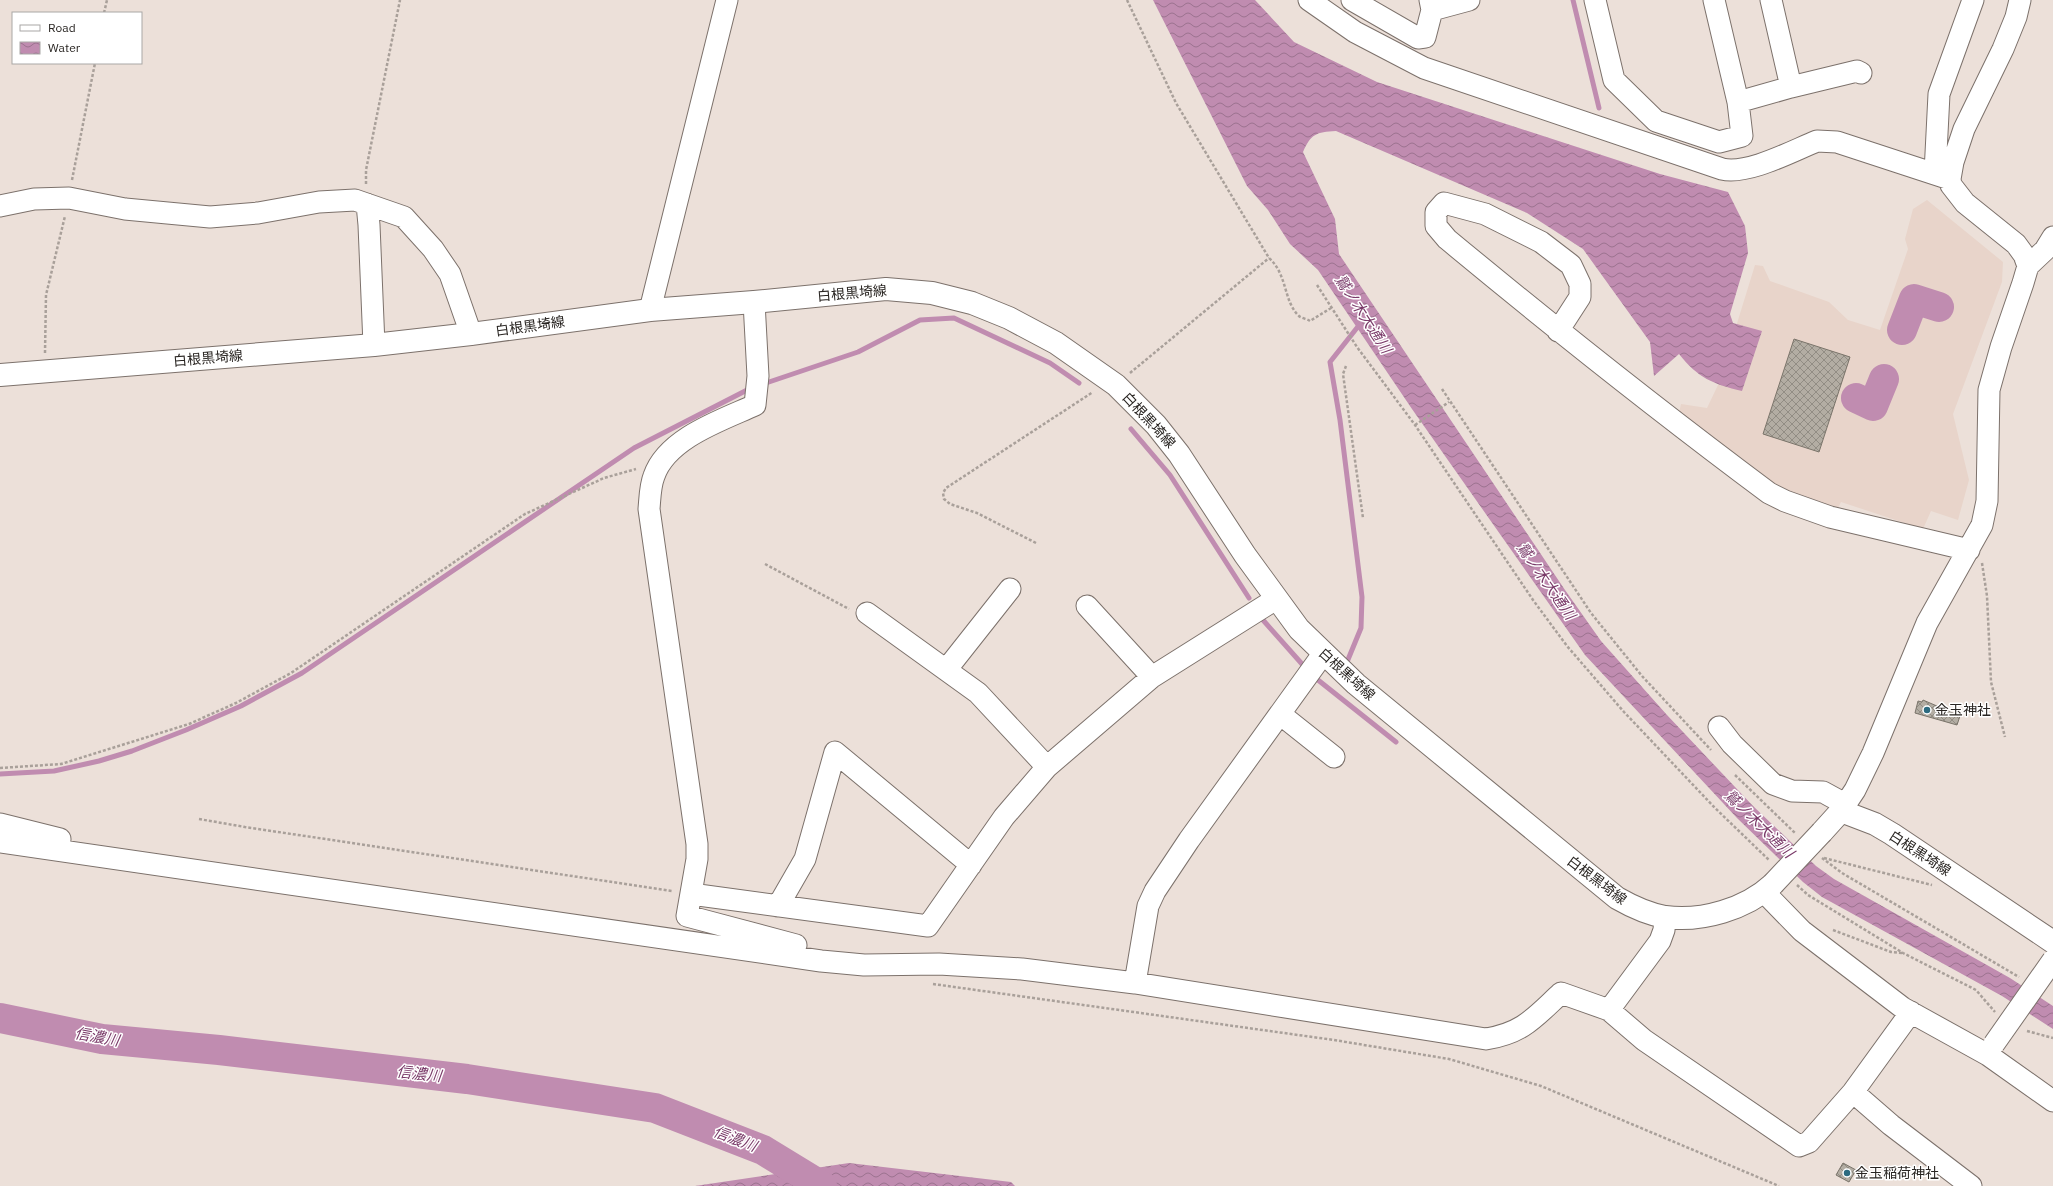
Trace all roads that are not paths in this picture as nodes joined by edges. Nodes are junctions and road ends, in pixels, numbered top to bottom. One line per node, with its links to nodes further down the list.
1 (727, 0): 20 (street)
2 (1309, 0): 14 (street)
3 (1352, 0): 10 (street)
4 (1469, 0): 10 (street)
5 (1595, 0): 13 (street)
6 (1714, 0): 13 (street)
7 (1770, 0): 12 (street)
8 (1973, 0): 14 (street)
9 (2020, 0): 14 (street)
10 (1431, 5)
11 (1861, 73): 12 (street)
12 (1790, 87): 13 (street)
13 (1738, 102)
14 (1942, 176): 18 (street)
15 (367, 204): 16 (street); 22 (street); 23 (street)
16 (0, 206)
17 (2053, 237): 18 (street)
18 (2028, 266): 25 (street)
19 (754, 302): 20 (main road, 白根黒埼線); 27 (main road, 白根黒埼線); 43 (street)
20 (650, 310): 22 (main road, 白根黒埼線)
21 (1558, 331): 21 (street); 25 (street)
22 (471, 334): 23 (main road, 白根黒埼線)
23 (374, 345): 24 (main road, 白根黒埼線)
24 (0, 375)
25 (1969, 550): 37 (street)
26 (1010, 588): 31 (street)
27 (1276, 599): 30 (main road, 白根黒埼線); 32 (street)
28 (1087, 606): 32 (street)
29 (868, 614): 31 (street)
30 (1323, 654): 33 (street); 45 (main road, 白根黒埼線)
31 (946, 670): 36 (street)
32 (1152, 677): 36 (street)
33 (1280, 714): 35 (street); 49 (street)
34 (1719, 727): 37 (street)
35 (1334, 756)
36 (1047, 767): 41 (street)
37 (1843, 808): 42 (main road, 白根黒埼線, bridge); 46 (main road, 白根黒埼線)
38 (0, 824): 40 (street)
39 (0, 842): 40 (street)
40 (67, 852): 48 (street)
41 (971, 865): 44 (street); 44 (street)
42 (1777, 886): 45 (main road, 白根黒埼線); 51 (street)
43 (691, 894): 44 (street); 48 (street)
44 (778, 906)
45 (1665, 916): 50 (street)
46 (2053, 942)
47 (2053, 960): 52 (street, bridge)
48 (821, 961): 49 (street)
49 (1135, 983): 50 (street)
50 (1609, 1010): 53 (street)
51 (1911, 1012): 52 (street); 53 (street)
52 (1991, 1050): 54 (street)
53 (1853, 1092): 55 (street)
54 (2053, 1101)
55 (1971, 1186)

